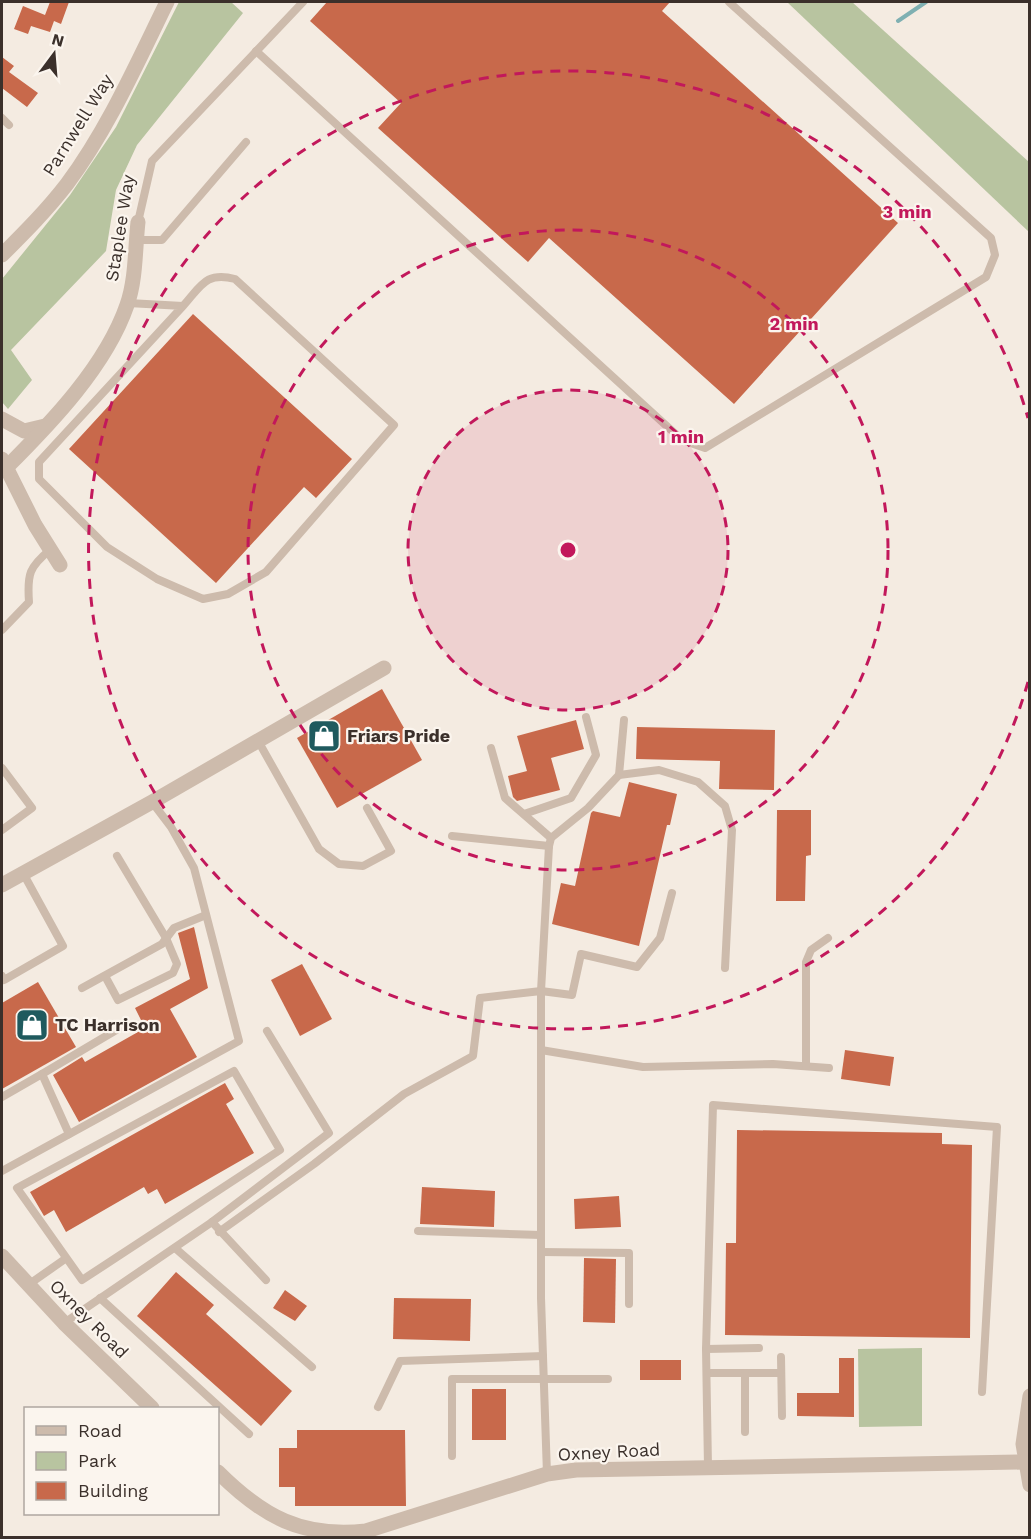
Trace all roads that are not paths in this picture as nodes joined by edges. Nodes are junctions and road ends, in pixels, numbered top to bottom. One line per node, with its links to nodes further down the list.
1 (166, 2): 10 (street, Parnwell Way)
2 (303, 2): 4 (lane, Staplee Way)
3 (729, 2): 4 (lane)
4 (256, 51): 8 (lane, Staplee Way)
5 (2, 118): 6 (lane)
6 (9, 125)
7 (246, 142): 9 (lane)
8 (138, 222): 9 (street, Staplee Way)
9 (136, 240): 11 (street, Staplee Way)
10 (2, 255)
11 (128, 303): 12 (lane); 14 (street, Staplee Way)
12 (183, 306): 12 (lane)
13 (2, 419): 14 (street)
14 (45, 426): 15 (street, Staplee Way)
15 (4, 463): 16 (street, Staplee Way)
16 (51, 549): 17 (street, Staplee Way); 18 (lane)
17 (60, 565)
18 (2, 630)
19 (384, 668): 22 (street)
20 (586, 717): 28 (lane)
21 (624, 720): 25 (lane)
22 (257, 739): 26 (street); 27 (lane)
23 (491, 748): 28 (lane)
24 (2, 768): 29 (lane)
25 (619, 775): 31 (lane); 39 (lane)
26 (152, 802): 33 (street); 36 (lane)
27 (367, 808)
28 (524, 814): 31 (lane)
29 (2, 830)
30 (452, 836): 31 (lane)
31 (550, 842): 43 (lane)
32 (117, 856): 37 (lane)
33 (23, 873): 34 (street); 40 (lane)
34 (2, 885)
35 (672, 893): 43 (lane)
36 (206, 915): 37 (lane); 51 (lane)
37 (166, 938): 41 (lane); 41 (lane)
38 (828, 938): 47 (lane)
39 (725, 968)
40 (2, 976)
41 (105, 976): 42 (lane)
42 (82, 988)
43 (541, 991): 46 (lane); 55 (lane)
44 (118, 1029): 49 (lane)
45 (267, 1031): 53 (lane)
46 (541, 1050): 47 (lane); 56 (lane)
47 (806, 1066): 48 (lane)
48 (829, 1068)
49 (42, 1074): 50 (lane); 51 (lane)
50 (2, 1097)
51 (69, 1134): 52 (lane)
52 (2, 1171)
53 (212, 1222): 55 (lane); 57 (lane)
54 (418, 1231): 56 (lane)
55 (219, 1232): 61 (lane)
56 (541, 1236): 58 (lane)
57 (175, 1248): 63 (lane); 70 (lane)
58 (541, 1252): 64 (lane); 68 (lane)
59 (2, 1256): 62 (street, Oxney Road)
60 (65, 1259): 60 (lane); 62 (lane)
61 (266, 1280)
62 (28, 1286): 65 (street, Oxney Road)
63 (100, 1298): 65 (lane); 82 (lane)
64 (629, 1304)
65 (64, 1323): 78 (street, Oxney Road)
66 (759, 1348): 67 (lane)
67 (706, 1349): 71 (lane); 76 (lane)
68 (543, 1356): 74 (lane); 79 (lane)
69 (781, 1357): 73 (lane)
70 (312, 1367)
71 (707, 1373): 72 (lane); 85 (lane)
72 (745, 1373): 73 (lane); 81 (lane)
73 (781, 1373): 80 (lane)
74 (544, 1379): 75 (lane); 83 (lane); 87 (lane)
75 (608, 1379)
76 (982, 1392)
77 (1029, 1396): 84 (street)
78 (151, 1407)
79 (378, 1407)
80 (782, 1416)
81 (745, 1432)
82 (249, 1434)
83 (452, 1456)
84 (1027, 1462): 85 (street, Oxney Road); 88 (street)
85 (708, 1467): 87 (street, Oxney Road)
86 (219, 1473): 87 (street, Oxney Road)
87 (547, 1474)
88 (1029, 1485)

